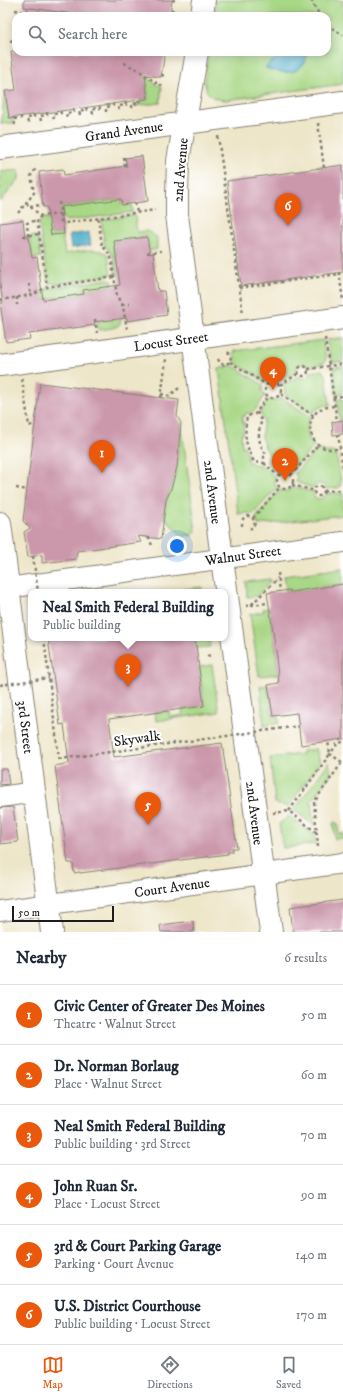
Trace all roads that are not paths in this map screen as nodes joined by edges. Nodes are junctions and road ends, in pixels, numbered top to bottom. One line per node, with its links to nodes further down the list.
1 (204, 0): 2 (main road)
2 (202, 12)
3 (196, 56): 5 (main road, 2nd Avenue)
4 (343, 102): 5 (main road, Grand Avenue)
5 (185, 123): 6 (main road, Grand Avenue); 8 (main road, 2nd Avenue)
6 (0, 148)
7 (343, 318): 8 (main road, Locust Street)
8 (193, 338): 9 (main road, Locust Street); 12 (main road, 2nd Avenue)
9 (0, 365)
10 (0, 522): 13 (main road, 3rd Street)
11 (343, 542): 12 (street, Walnut Street)
12 (222, 558): 13 (street, Walnut Street); 14 (main road, 2nd Avenue)
13 (4, 589): 16 (main road, 3rd Street)
14 (226, 589)
15 (228, 604): 19 (main road, 2nd Avenue)
16 (35, 792): 17 (street); 20 (main road, 3rd Street)
17 (0, 797)
18 (343, 863): 19 (street, Court Avenue)
19 (263, 875): 20 (street, Court Avenue); 23 (main road, 2nd Avenue)
20 (49, 904): 21 (street, Court Avenue); 22 (main road, 3rd Street)
21 (0, 911)
22 (52, 932)
23 (271, 932)

